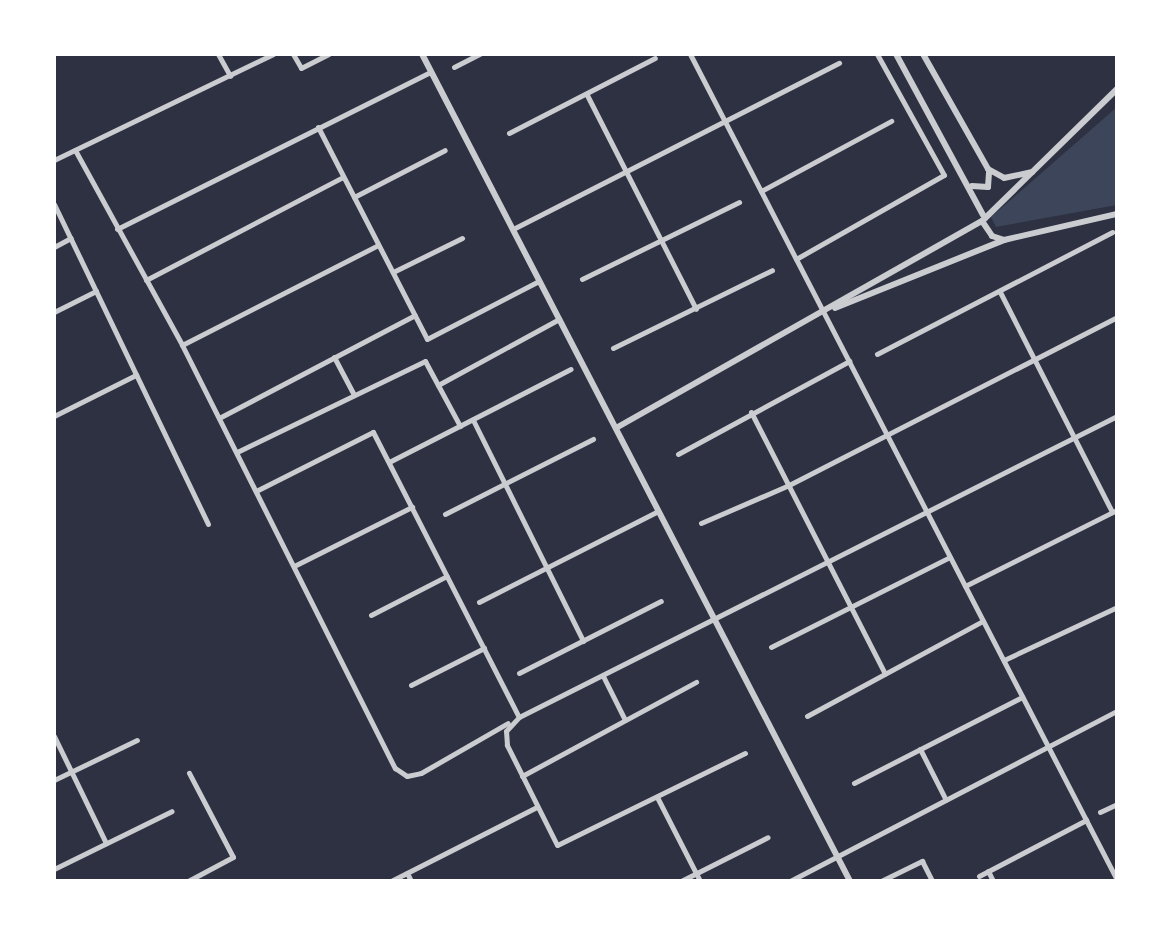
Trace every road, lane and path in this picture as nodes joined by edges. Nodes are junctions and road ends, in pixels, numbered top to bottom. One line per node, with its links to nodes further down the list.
1 (218, 54): 15 (street)
2 (273, 54): 15 (street)
3 (293, 54): 4 (street)
4 (329, 54)
5 (422, 54): 14 (street)
6 (480, 54): 13 (street)
7 (690, 54): 19 (street)
8 (877, 54): 45 (street)
9 (896, 54): 29 (street)
10 (923, 54): 25 (street)
11 (655, 58): 17 (street)
12 (839, 63): 19 (street)
13 (454, 67)
14 (431, 72): 20 (street); 36 (street)
15 (230, 76): 22 (street)
16 (1117, 89): 26 (street)
17 (587, 95): 21 (street); 27 (street)
18 (891, 121): 30 (street)
19 (725, 122): 27 (street); 30 (street)
20 (318, 127): 28 (street); 37 (street)
21 (509, 133)
22 (75, 150): 24 (street); 37 (street)
23 (445, 150): 31 (street)
24 (54, 160)
25 (988, 169): 26 (street); 29 (street)
26 (1039, 169): 35 (street)
27 (626, 172): 36 (street); 41 (street)
28 (343, 177): 31 (street); 49 (street)
29 (972, 186): 35 (street)
30 (761, 191): 45 (street)
31 (354, 197): 43 (street)
32 (739, 202): 41 (street)
33 (54, 204): 39 (street)
34 (1117, 214): 42 (street)
35 (982, 218): 42 (street); 55 (street)
36 (513, 229): 50 (street)
37 (117, 230): 49 (street)
38 (1112, 232): 52 (street)
39 (71, 238): 44 (street); 51 (street)
40 (462, 238): 47 (street)
41 (662, 240): 48 (street); 53 (street)
42 (1004, 240): 55 (street)
43 (378, 245): 47 (street); 59 (street)
44 (54, 247)
45 (796, 259): 55 (street)
46 (772, 270): 53 (street)
47 (393, 272): 56 (street)
48 (582, 279)
49 (146, 281): 59 (street)
50 (539, 281): 56 (street); 58 (street)
51 (96, 291): 54 (street); 66 (street)
52 (1000, 292): 61 (street); 64 (street)
53 (696, 309): 60 (street)
54 (54, 312)
55 (824, 312): 63 (street); 75 (street)
56 (415, 315): 62 (street)
57 (1117, 317): 64 (street)
58 (559, 319): 67 (street); 75 (street)
59 (182, 345): 72 (street)
60 (613, 348)
61 (877, 354)
62 (334, 357): 68 (street); 72 (street)
63 (849, 361): 69 (street); 76 (street)
64 (1035, 361): 76 (street); 77 (street)
65 (571, 369): 73 (street)
66 (136, 375): 70 (street); 91 (street)
67 (438, 385): 68 (street); 74 (street)
68 (354, 395): 79 (street)
69 (751, 412): 80 (street); 83 (street)
70 (54, 416)
71 (1117, 416): 77 (street)
72 (219, 418): 79 (street)
73 (473, 420): 74 (street); 82 (street)
74 (460, 426): 81 (street)
75 (616, 428): 86 (street)
76 (887, 436): 83 (street); 88 (street)
77 (1074, 438): 87 (street); 88 (street)
78 (593, 439): 82 (street)
79 (237, 452): 84 (street)
80 (678, 454)
81 (389, 462): 84 (street); 85 (street)
82 (505, 484): 89 (street); 95 (street)
83 (787, 486): 90 (street); 93 (street)
84 (256, 491): 94 (street)
85 (412, 507): 94 (street); 96 (street)
86 (658, 511): 95 (street); 103 (street)
87 (1114, 511): 97 (street)
88 (927, 512): 92 (street); 93 (street)
89 (445, 514)
90 (701, 523)
91 (208, 524)
92 (950, 557): 97 (street); 101 (street)
93 (825, 563): 101 (street); 103 (street)
94 (296, 565): 119 (street)
95 (546, 568): 99 (street); 105 (street)
96 (447, 576): 102 (street); 107 (street)
97 (965, 586): 104 (street)
98 (661, 601): 105 (street)
99 (479, 602)
100 (1117, 607): 108 (street)
101 (848, 608): 106 (street); 110 (street)
102 (371, 615)
103 (714, 619): 111 (street); 139 (street)
104 (983, 621): 108 (street); 110 (street)
105 (583, 641): 109 (street)
106 (771, 647)
107 (484, 648): 113 (street); 117 (street)
108 (1004, 660): 114 (street)
109 (519, 673)
110 (885, 674): 116 (street)
111 (603, 676): 117 (street); 118 (street)
112 (696, 682): 118 (street)
113 (411, 685)
114 (1022, 697): 122 (street); 123 (street)
115 (1117, 711): 122 (street)
116 (807, 716)
117 (519, 717): 119 (street)
118 (625, 720): 127 (street)
119 (511, 722): 127 (street)
120 (54, 736): 125 (street)
121 (137, 740): 125 (street)
122 (1048, 747): 131 (street); 136 (street)
123 (920, 749): 129 (street); 131 (street)
124 (745, 753): 130 (street)
125 (71, 772): 128 (street); 138 (street)
126 (189, 773): 146 (street)
127 (522, 776): 133 (street)
128 (54, 780)
129 (854, 783)
130 (657, 797): 133 (street); 143 (street)
131 (946, 800): 139 (street)
132 (1117, 804): 135 (street)
133 (537, 807): 142 (street)
134 (172, 811): 138 (street)
135 (1100, 812)
136 (1086, 820): 141 (street); 145 (street)
137 (768, 837): 143 (street)
138 (106, 843): 140 (street)
139 (837, 857): 151 (street); 152 (street)
140 (54, 869)
141 (988, 871): 144 (street); 155 (street)
142 (407, 873): 147 (street); 148 (street)
143 (696, 873): 149 (street); 150 (street)
144 (979, 876)
145 (1117, 880)
146 (188, 881)
147 (391, 881)
148 (411, 881)
149 (681, 881)
150 (700, 881)
151 (790, 881)
152 (850, 881)
153 (881, 881): 154 (street)
154 (932, 881)
155 (993, 881)

